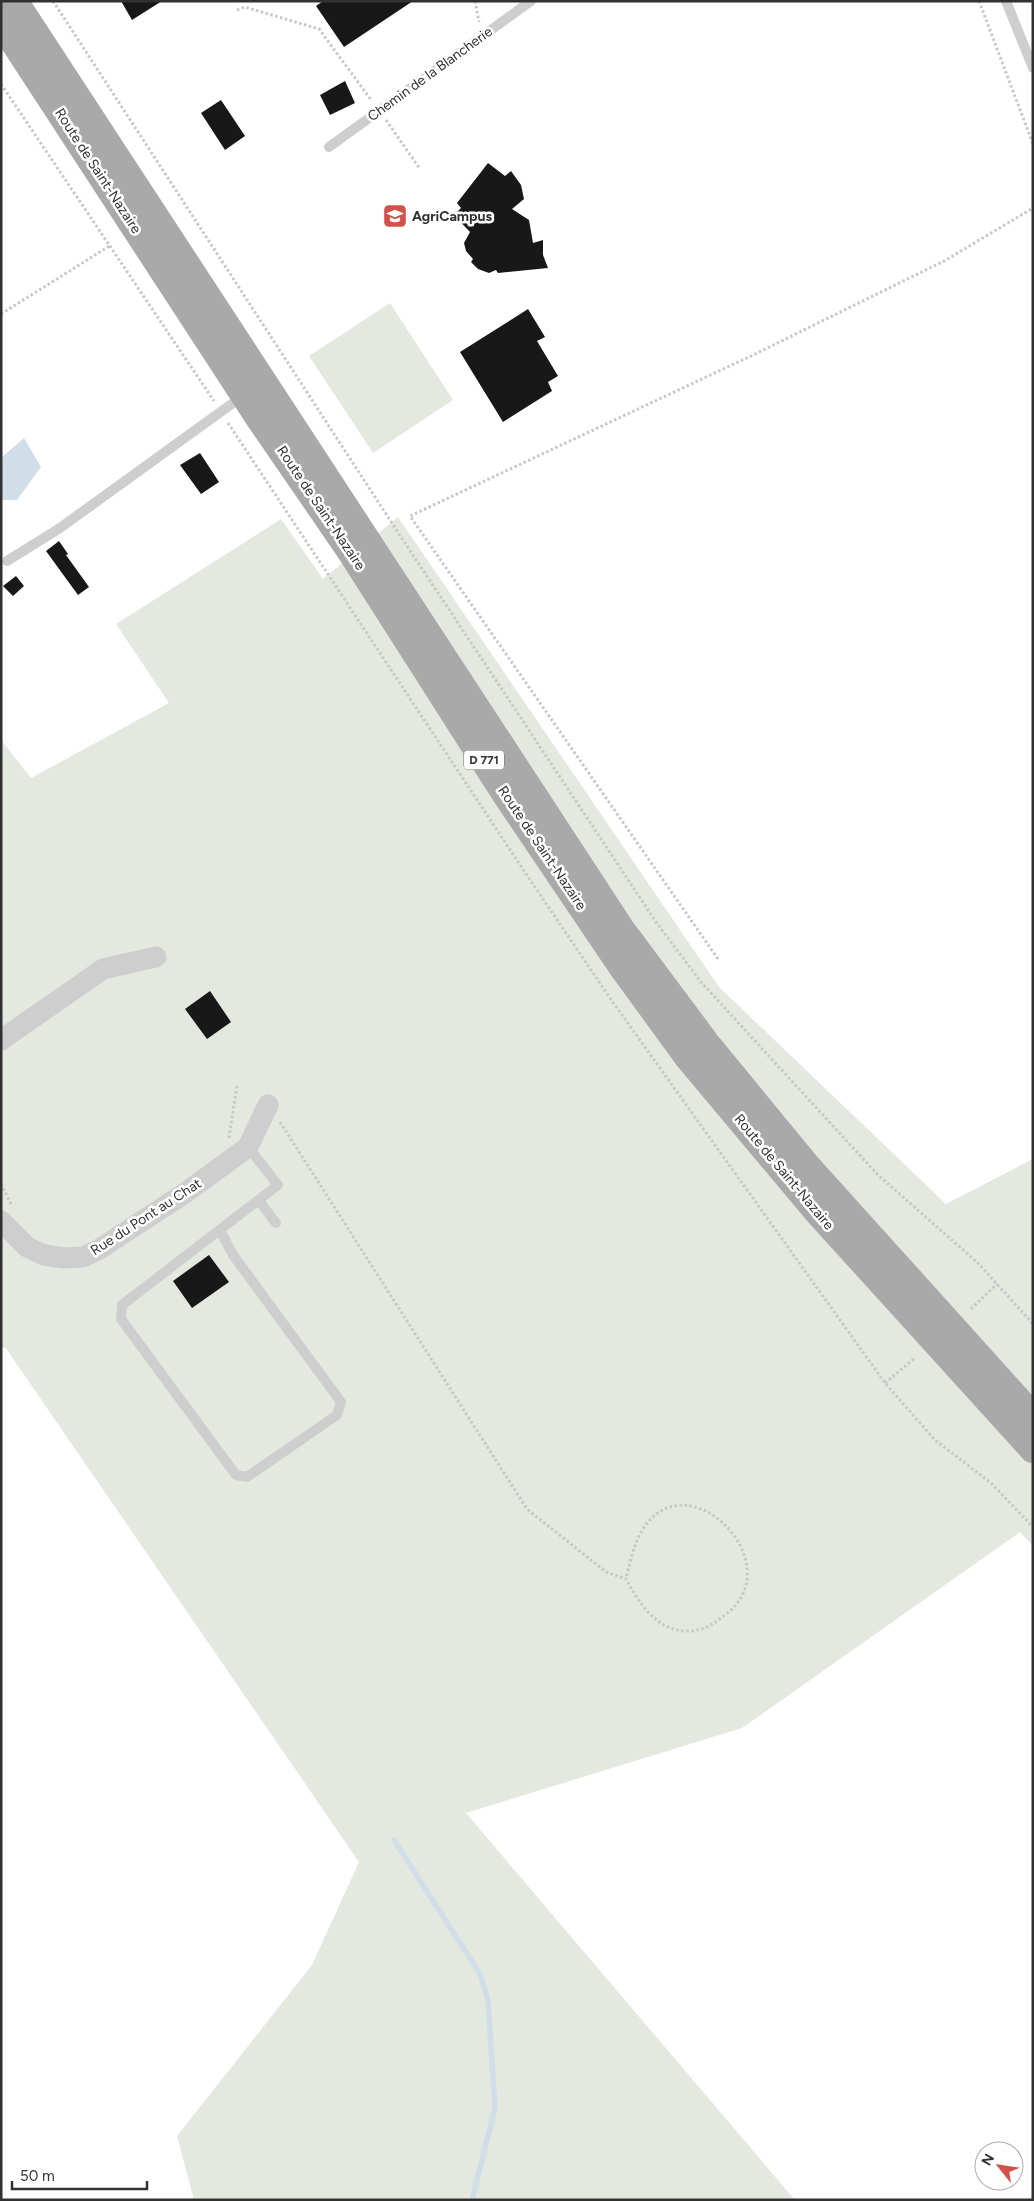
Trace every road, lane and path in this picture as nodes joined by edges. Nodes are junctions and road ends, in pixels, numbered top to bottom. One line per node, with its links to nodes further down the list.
1 (14, 1): 34 (main road, Route de Saint-Nazaire)
2 (53, 1): 29 (path)
3 (531, 1): 9 (lane, Chemin de la Blancherie)
4 (979, 1): 10 (path)
5 (1006, 1): 8 (lane)
6 (237, 10): 9 (path)
7 (1, 22): 16 (main road, Route de Saint-Nazaire / D 771)
8 (1033, 68)
9 (379, 111): 11 (lane, Chemin de la Blancherie); 12 (path)
10 (1033, 144)
11 (329, 147)
12 (420, 168)
13 (1033, 208): 19 (path)
14 (111, 245): 15 (path)
15 (1, 314)
16 (245, 395): 17 (lane); 35 (main road, Route de Saint-Nazaire / D 771)
17 (7, 561)
18 (156, 957): 20 (street)
19 (718, 959)
20 (1, 1040)
21 (237, 1084): 23 (path)
22 (268, 1105): 23 (street, Rue du Pont au Chat); 36 (path)
23 (238, 1145): 25 (lane); 26 (street, Rue du Pont au Chat)
24 (1, 1184): 26 (path)
25 (259, 1201): 27 (lane); 28 (lane)
26 (9, 1216)
27 (276, 1223)
28 (220, 1230): 28 (lane)
29 (997, 1284): 30 (path); 31 (path)
30 (971, 1309)
31 (1033, 1324)
32 (915, 1358): 33 (path)
33 (885, 1383)
34 (1033, 1417)
35 (1033, 1449)
36 (626, 1579): 36 (path)

